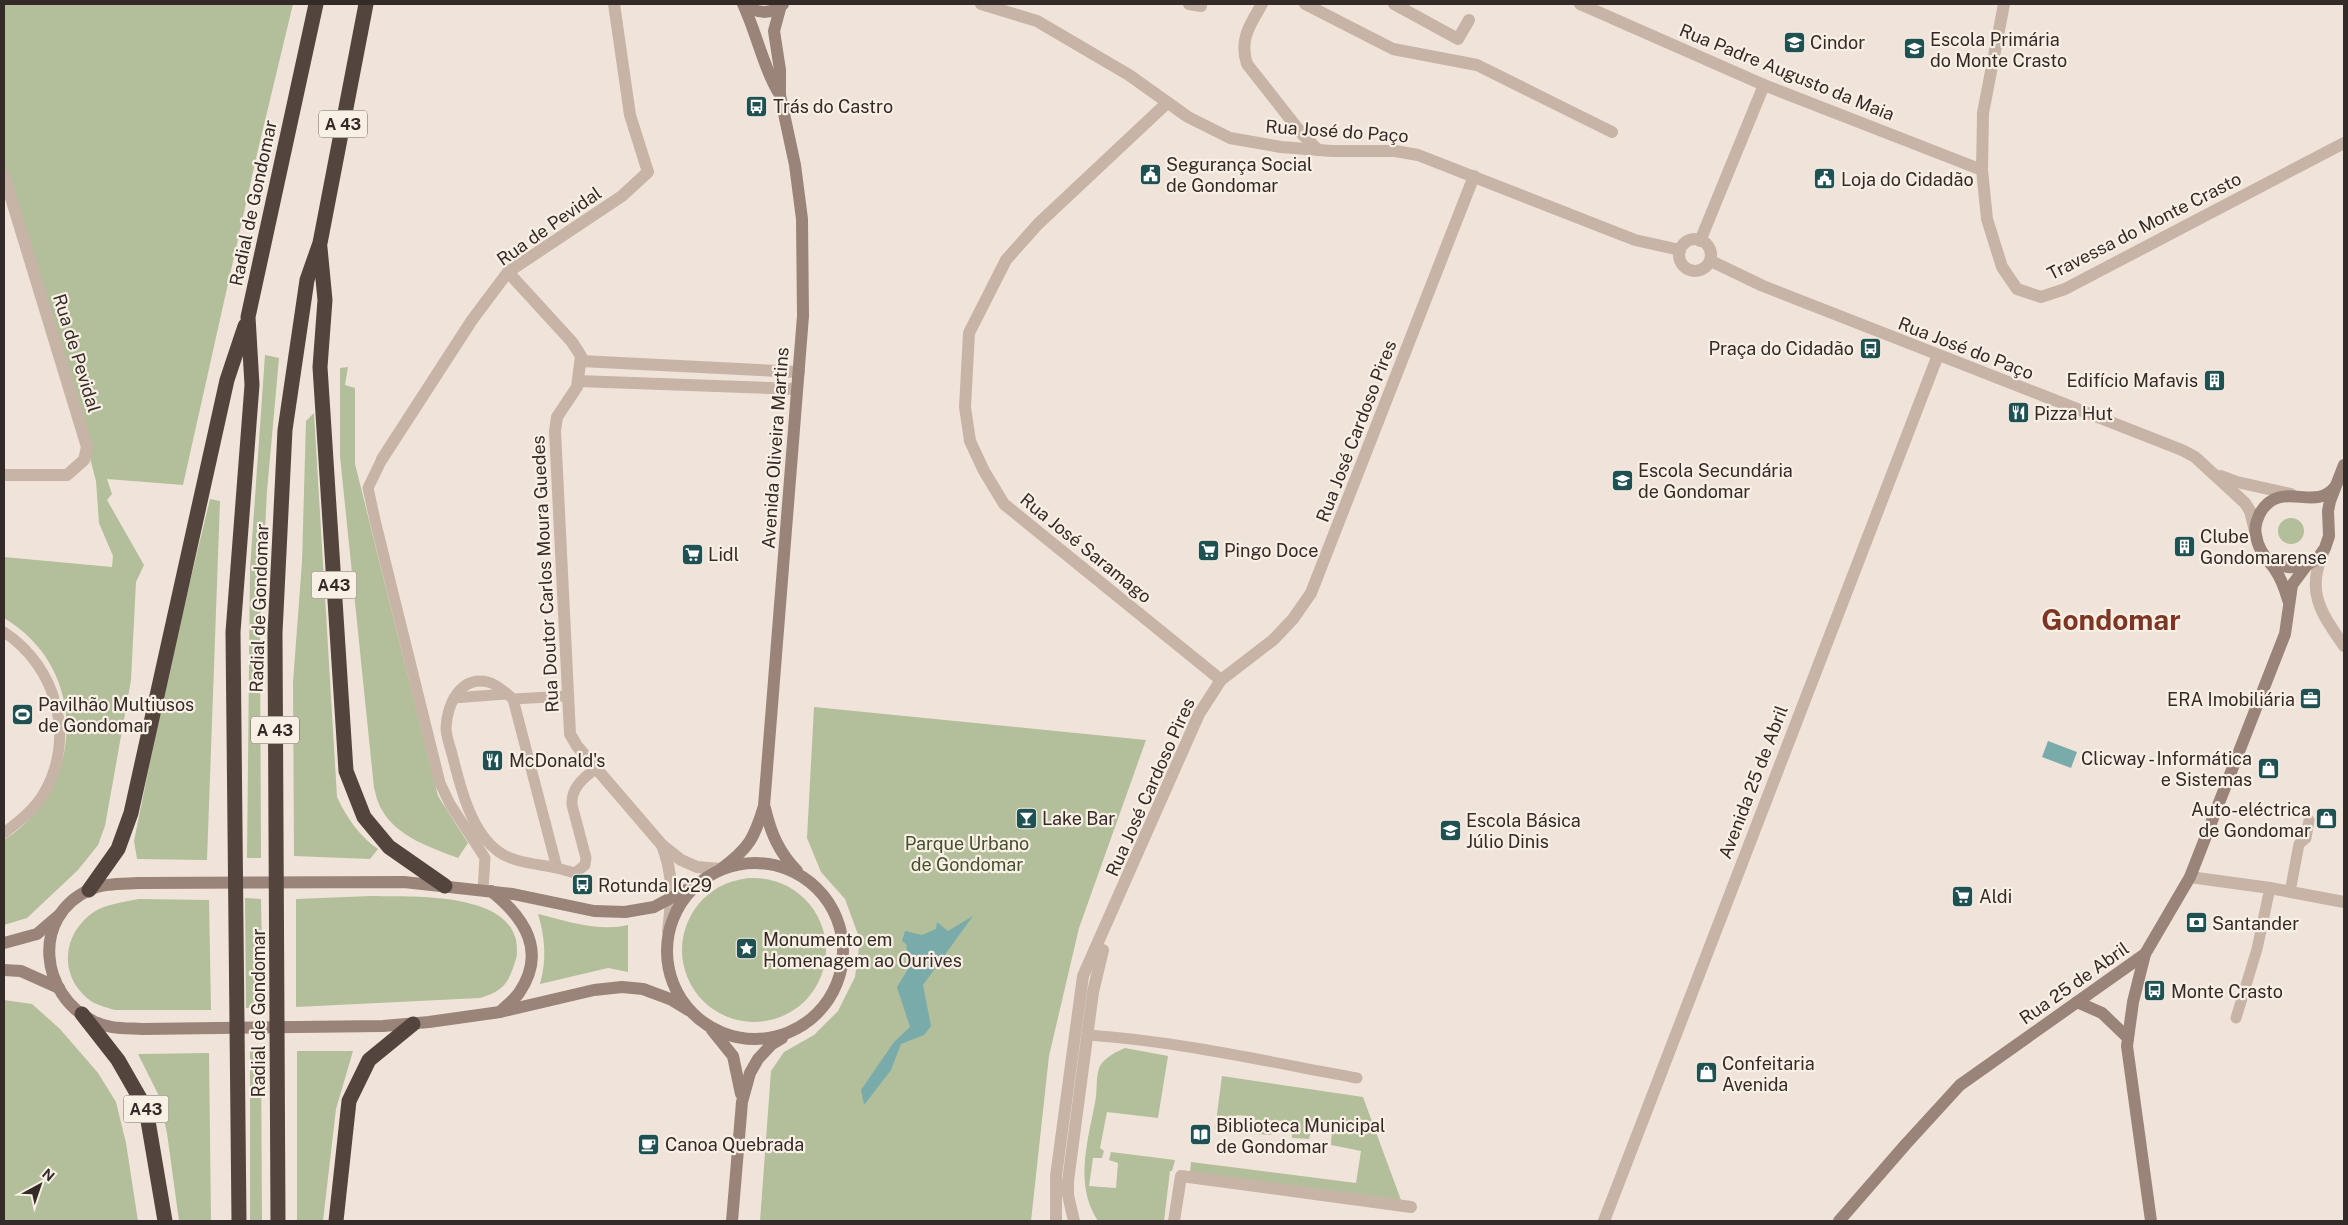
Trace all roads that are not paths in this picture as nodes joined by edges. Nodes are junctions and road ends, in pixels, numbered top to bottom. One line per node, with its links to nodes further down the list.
1 (316, 4): 27 (highway, Radial de Gondomar / A 43)
2 (366, 4): 23 (highway, Radial de Gondomar / A 43)
3 (614, 4): 26 (street, Rua de Pevidal)
4 (744, 4): 11 (main road); 14 (main road, Avenida Oliveira Martins)
5 (981, 4): 15 (street, Rua José do Paço)
6 (1262, 4): 18 (street)
7 (1305, 4): 16 (street)
8 (1394, 4): 12 (street)
9 (1580, 4): 13 (street, Rua Padre Augusto da Maia)
10 (2004, 4): 19 (street, Travessa do Monte Crasto)
11 (782, 5): 14 (main road, Avenida Oliveira Martins)
12 (1469, 20)
13 (1764, 85): 19 (street, Rua Padre Augusto da Maia); 22 (street)
14 (780, 95): 30 (main road, Avenida Oliveira Martins)
15 (1167, 103): 18 (street, Rua José do Paço); 46 (street, Rua José Saramago)
16 (1612, 132)
17 (2344, 143): 19 (street, Travessa do Monte Crasto)
18 (1318, 150): 21 (street, Rua José do Paço)
19 (1982, 170)
20 (4, 175): 36 (street, Rua de Pevidal)
21 (1474, 176): 24 (street, Rua José do Paço); 46 (street, Rua José Cardoso Pires)
22 (1700, 240): 24 (street); 25 (street)
23 (320, 243): 59 (highway, A43); 88 (highway, Radial de Gondomar / A 43)
24 (1680, 250): 25 (street)
25 (1711, 261): 28 (street, Rua José do Paço)
26 (508, 272): 29 (street); 33 (street, Rua de Pevidal)
27 (248, 317): 61 (highway); 87 (highway, Radial de Gondomar / A 43)
28 (1938, 355): 34 (street, Rua José do Paço); 94 (street, Avenida 25 de Abril)
29 (581, 361): 30 (street); 31 (street, Rua Doutor Carlos Moura Guedes)
30 (799, 372): 32 (main road, Avenida Oliveira Martins)
31 (578, 381): 32 (street); 48 (street, Rua Doutor Carlos Moura Guedes)
32 (797, 389): 50 (main road, Avenida Oliveira Martins)
33 (382, 459): 62 (lane)
34 (2208, 468): 37 (street, Rua José do Paço); 39 (street, Rua José do Paço)
35 (2342, 470): 37 (main road); 38 (main road)
36 (4, 475)
37 (2298, 496): 38 (main road); 39 (main road)
38 (2328, 523): 40 (main road)
39 (2255, 531): 41 (main road, Rua 25 de Abril)
40 (2325, 548): 42 (main road, Rua 25 de Abril); 45 (street)
41 (2266, 558): 42 (main road); 43 (main road, Rua 25 de Abril)
42 (2307, 565): 43 (main road, Rua 25 de Abril)
43 (2289, 606): 57 (main road, Rua 25 de Abril)
44 (4, 632): 52 (lane)
45 (2344, 646)
46 (1221, 680): 72 (street, Rua José Cardoso Pires)
47 (510, 696): 48 (lane); 54 (lane); 54 (lane)
48 (568, 696): 49 (street, Rua Doutor Carlos Moura Guedes)
49 (596, 768): 53 (street, Rua Doutor Carlos Moura Guedes); 54 (lane)
50 (764, 806): 55 (main road, Avenida Oliveira Martins); 56 (main road, Avenida Oliveira Martins)
51 (2309, 820): 63 (lane)
52 (4, 833)
53 (662, 845): 55 (street, Rua Doutor Carlos Moura Guedes); 64 (street, Rua Doutor Carlos Moura Guedes)
54 (557, 868)
55 (721, 869): 56 (main road); 58 (main road)
56 (801, 875): 80 (main road)
57 (2190, 877): 60 (street); 69 (main road, Rua 25 de Abril)
58 (697, 884): 64 (main road); 67 (main road)
59 (445, 886): 61 (main road); 62 (main road)
60 (2270, 888): 63 (street); 77 (lane)
61 (89, 890): 66 (main road)
62 (487, 890): 64 (main road); 75 (main road)
63 (2290, 892): 65 (street)
64 (672, 898): 67 (street, Rua Doutor Carlos Moura Guedes)
65 (2344, 902)
66 (60, 914): 68 (main road); 71 (main road)
67 (668, 931): 74 (main road)
68 (4, 943)
69 (2145, 954): 73 (main road, Rua 25 de Abril); 82 (main road)
70 (4, 970): 71 (main road)
71 (59, 988): 76 (main road)
72 (1087, 991): 81 (street, Rua José Cardoso Pires); 91 (street, Rua José Cardoso Pires)
73 (2077, 1002): 82 (main road); 95 (main road, Rua 25 de Abril)
74 (688, 1010): 75 (main road); 79 (main road)
75 (500, 1012): 78 (main road)
76 (82, 1014): 78 (main road); 86 (highway, A43)
77 (2236, 1018)
78 (412, 1024): 89 (highway)
79 (710, 1028): 80 (main road); 84 (main road)
80 (791, 1033): 84 (main road)
81 (1088, 1035): 83 (lane); 92 (street, Rua José Cardoso Pires)
82 (2128, 1038): 96 (main road)
83 (1357, 1078)
84 (742, 1102): 90 (main road)
85 (1411, 1207): 93 (street)
86 (164, 1221)
87 (239, 1221)
88 (278, 1221)
89 (336, 1221)
90 (732, 1221)
91 (1056, 1221)
92 (1074, 1221)
93 (1174, 1221)
94 (1604, 1221)
95 (1840, 1221)
96 (2151, 1221)

